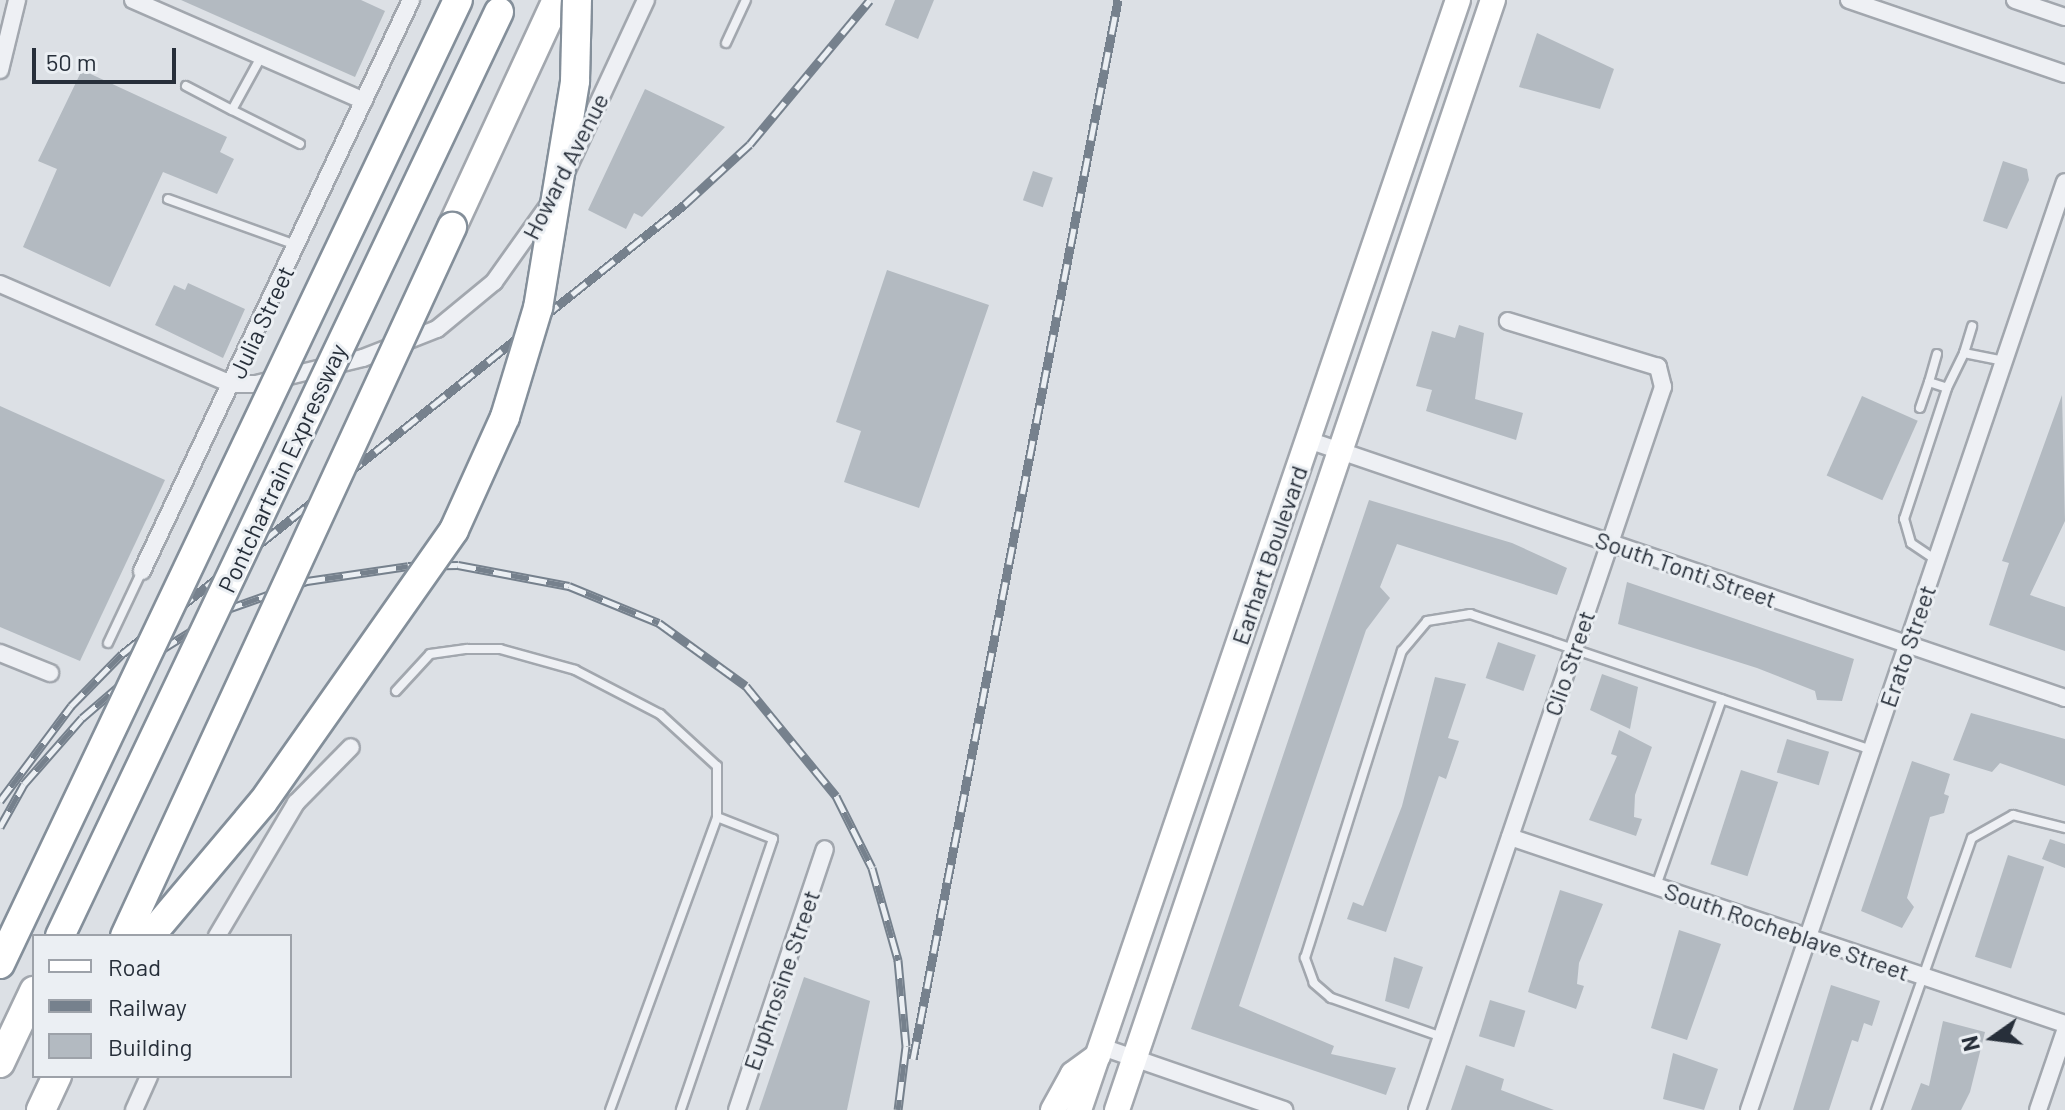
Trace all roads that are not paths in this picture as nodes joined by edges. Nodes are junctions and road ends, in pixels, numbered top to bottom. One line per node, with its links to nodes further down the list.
1 (17, 0): 17 (street)
2 (133, 0): 16 (street)
3 (411, 0): 20 (street, Julia Street)
4 (458, 0): 65 (highway, bridge)
5 (560, 0): 61 (highway, bridge)
6 (577, 0): 62 (highway, bridge)
7 (646, 0): 35 (street, Howard Avenue)
8 (746, 0): 15 (lane)
9 (1458, 0): 23 (main road, Earhart Boulevard)
10 (1493, 0): 24 (main road, Earhart Boulevard)
11 (1849, 0): 18 (street)
12 (2015, 0): 14 (street)
13 (501, 6): 60 (highway, Pontchartrain Expressway, bridge)
14 (2065, 17)
15 (726, 43)
16 (261, 56): 20 (street); 21 (lane)
17 (0, 70)
18 (2065, 74)
19 (186, 86): 21 (lane)
20 (364, 101): 27 (street, Julia Street)
21 (232, 110): 22 (lane)
22 (300, 144)
23 (1407, 149): 24 (main road); 38 (main road, Earhart Boulevard)
24 (1438, 161): 39 (main road, Earhart Boulevard)
25 (2065, 182): 33 (street, Erato Street)
26 (168, 199): 27 (lane)
27 (297, 245): 35 (street, Julia Street)
28 (0, 284): 35 (street)
29 (1508, 321): 40 (street, Clio Street)
30 (1972, 326): 31 (lane)
31 (1964, 353): 33 (lane); 36 (lane)
32 (1937, 354): 34 (lane)
33 (2004, 361): 41 (street, Erato Street)
34 (1929, 382): 36 (lane); 37 (lane)
35 (231, 384): 42 (street, Julia Street)
36 (1947, 388): 41 (lane)
37 (1920, 408)
38 (1308, 440): 39 (street, South Tonti Street); 51 (main road, Earhart Boulevard)
39 (1339, 451): 40 (street, South Tonti Street); 53 (main road, Earhart Boulevard)
40 (1610, 543): 44 (street, South Tonti Street); 45 (street, Clio Street)
41 (1936, 561): 44 (street, Erato Street)
42 (142, 571): 43 (lane, Julia Street)
43 (108, 643)
44 (1908, 644): 49 (street, South Tonti Street); 54 (street, Erato Street)
45 (1574, 649): 50 (lane); 57 (street, Clio Street); 70 (lane)
46 (0, 653): 47 (street)
47 (50, 673)
48 (396, 691): 55 (lane)
49 (2065, 698)
50 (1722, 699): 54 (lane); 59 (lane)
51 (1207, 737): 53 (main road); 71 (main road, Earhart Boulevard)
52 (351, 747): 63 (street)
53 (1237, 749): 72 (main road, Earhart Boulevard)
54 (1872, 750): 64 (street, Erato Street)
55 (717, 817): 79 (lane); 80 (lane)
56 (2065, 828): 66 (lane)
57 (1510, 837): 59 (street, South Rocheblave Street); 70 (street, Clio Street)
58 (825, 849): 81 (street, Euphrosine Street)
59 (1655, 886): 64 (street, South Rocheblave Street)
60 (61, 934)
61 (126, 934)
62 (152, 934)
63 (218, 934)
64 (1808, 938): 66 (street, South Rocheblave Street); 87 (street, Erato Street)
65 (0, 964)
66 (1921, 976): 68 (street, South Rocheblave Street); 88 (lane)
67 (32, 995): 73 (highway)
68 (2065, 1024)
69 (2065, 1031): 89 (street)
70 (1442, 1037): 86 (street, Clio Street)
71 (1100, 1052): 72 (street); 82 (main road); 83 (main road, Earhart Boulevard)
72 (1135, 1059): 76 (street); 84 (main road, Earhart Boulevard)
73 (0, 1062)
74 (56, 1078): 77 (highway)
75 (148, 1078): 78 (street)
76 (1246, 1104): 85 (street)
77 (41, 1110)
78 (134, 1110)
79 (610, 1110)
80 (681, 1110)
81 (737, 1110)
82 (1053, 1110)
83 (1079, 1110)
84 (1117, 1110)
85 (1284, 1110)
86 (1417, 1110)
87 (1749, 1110)
88 (1876, 1110)
89 (2038, 1110)

